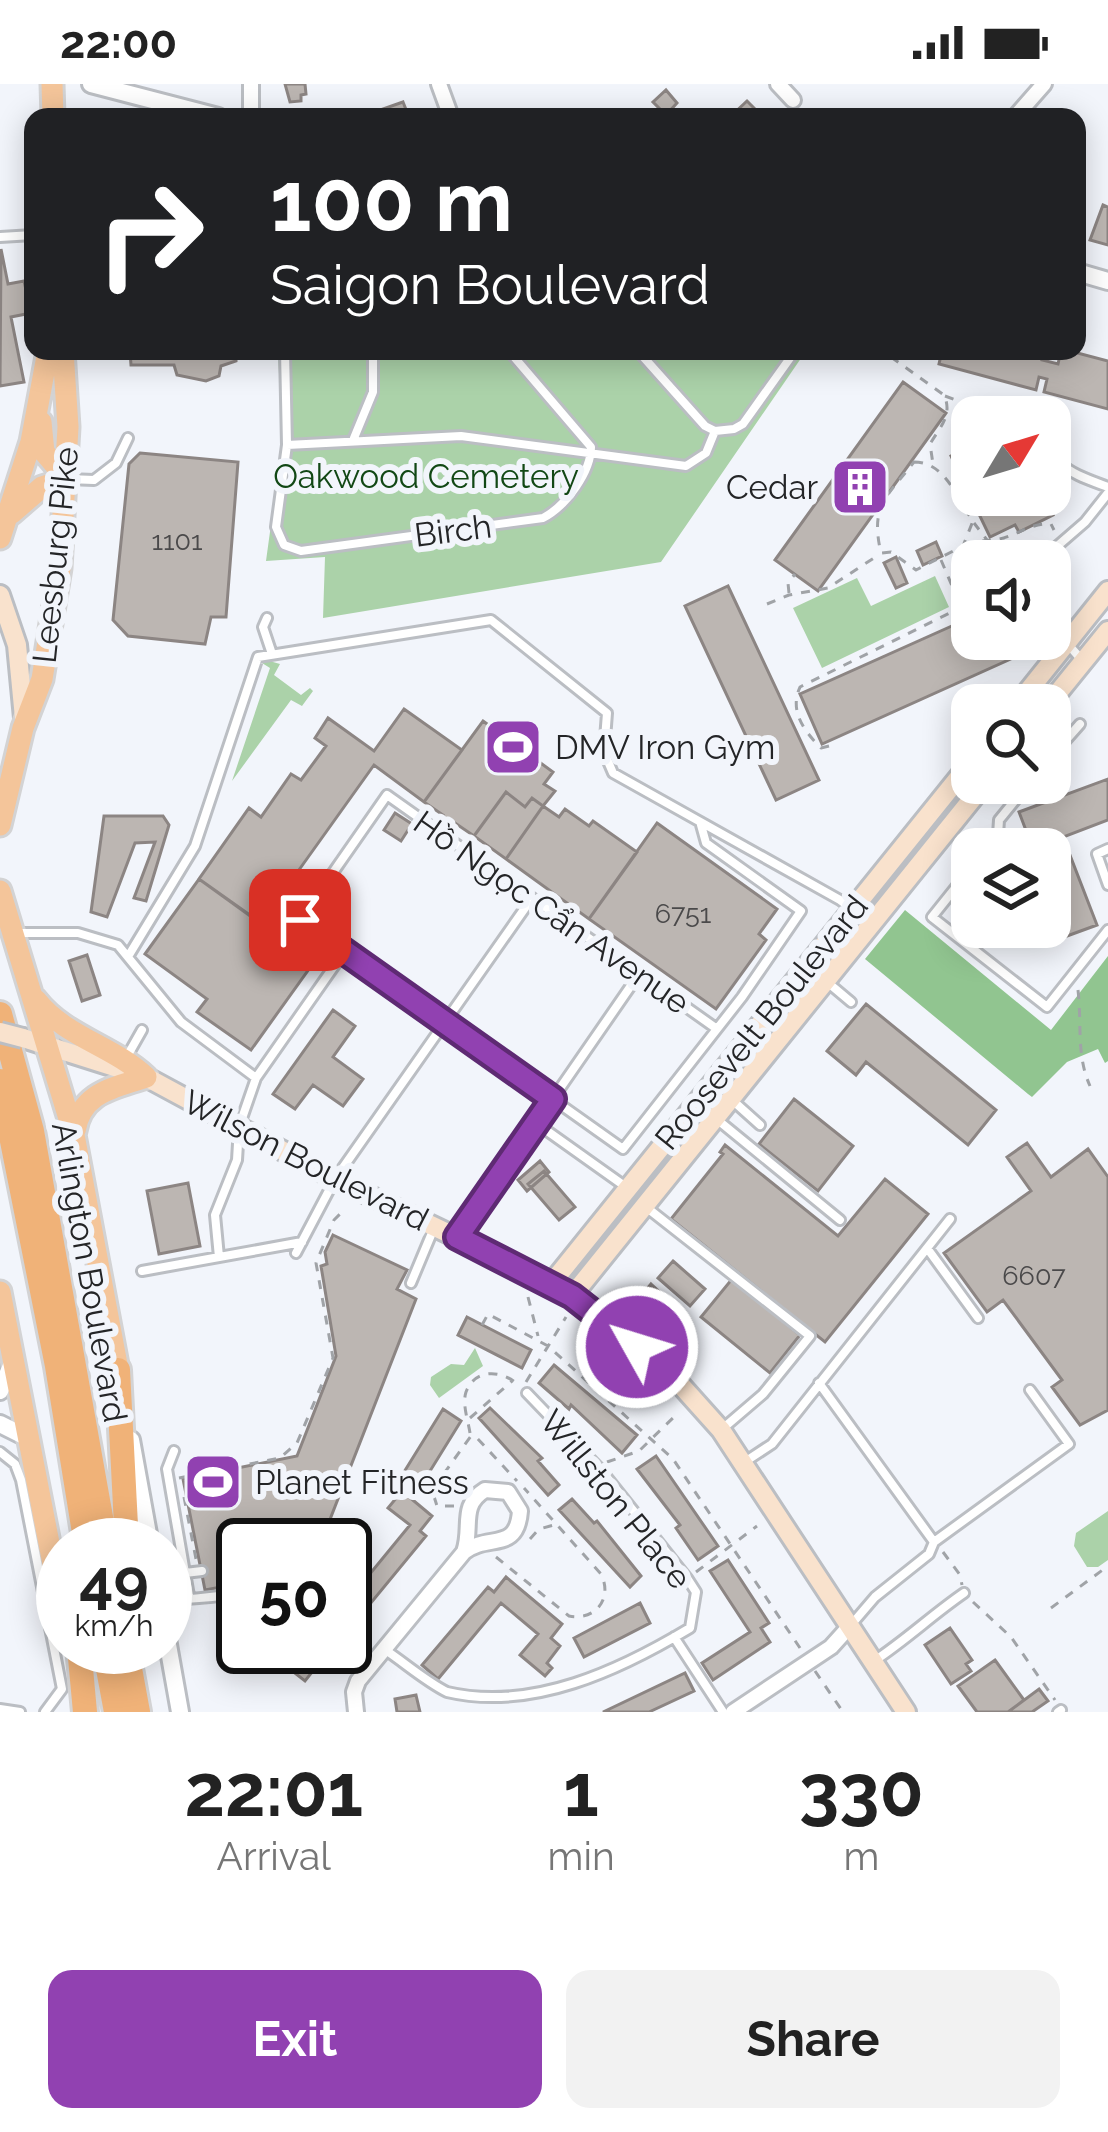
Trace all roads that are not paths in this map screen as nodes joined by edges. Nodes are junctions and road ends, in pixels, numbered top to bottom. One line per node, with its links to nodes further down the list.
1 (91, 84): 5 (street)
2 (778, 84): 4 (street)
3 (1044, 84): 6 (street)
4 (793, 100)
5 (183, 108)
6 (1023, 108)
7 (46, 360): 14 (main road)
8 (63, 360): 21 (main road, Leesburg Pike)
9 (285, 360): 18 (lane)
10 (373, 360): 17 (lane)
11 (517, 360): 19 (lane)
12 (646, 360): 15 (lane)
13 (788, 360): 15 (lane)
14 (40, 398): 21 (main road); 23 (main road)
15 (715, 430): 19 (lane)
16 (128, 438): 21 (lane)
17 (354, 438): 18 (lane); 19 (lane)
18 (287, 445): 19 (lane, Birch)
19 (592, 455)
20 (1071, 474): 22 (lane)
21 (67, 479): 23 (main road); 37 (main road, Leesburg Pike)
22 (1108, 490): 24 (lane)
23 (4, 528)
24 (1063, 540)
25 (1108, 591): 29 (main road)
26 (0, 595): 37 (main road)
27 (267, 618): 31 (lane)
28 (1108, 631): 33 (main road)
29 (1071, 637)
30 (1071, 649): 33 (lane)
31 (272, 654): 42 (lane); 55 (lane)
32 (1053, 660): 34 (main road)
33 (1083, 662): 35 (main road)
34 (1034, 684)
35 (1065, 684)
36 (1080, 724): 38 (lane)
37 (23, 728): 41 (main road, Leesburg Pike)
38 (1071, 734)
39 (951, 787): 48 (main road, Roosevelt Boulevard)
40 (968, 804): 49 (main road, Roosevelt Boulevard)
41 (0, 825)
42 (701, 825): 48 (lane); 62 (lane)
43 (1108, 849): 44 (lane)
44 (1108, 885)
45 (0, 891): 52 (main road)
46 (951, 893): 51 (lane)
47 (532, 898): 54 (lane, Hồ Ngọc Cẩn Avenue); 56 (lane, Hồ Ngọc Cẩn Avenue); 61 (lane)
48 (854, 908): 49 (lane); 72 (main road, Roosevelt Boulevard)
49 (872, 924): 57 (main road, Roosevelt Boulevard)
50 (1108, 930): 53 (lane)
51 (951, 932)
52 (11, 934): 55 (lane); 58 (main road)
53 (972, 948)
54 (344, 952): 61 (lane); 68 (lane)
55 (129, 955): 68 (lane)
56 (639, 974): 62 (lane, Hồ Ngọc Cẩn Avenue); 70 (lane)
57 (826, 981): 59 (lane); 71 (main road, Roosevelt Boulevard)
58 (29, 990): 65 (main road); 66 (main road)
59 (851, 1002)
60 (0, 1014): 109 (highway, Arlington Boulevard)
61 (445, 1022): 70 (lane); 78 (lane)
62 (717, 1029): 70 (lane)
63 (142, 1030): 66 (lane)
64 (0, 1032): 65 (main road, Wilson Boulevard, bridge)
65 (49, 1045): 67 (main road, Wilson Boulevard); 77 (main road)
66 (125, 1060): 67 (main road)
67 (146, 1077): 76 (main road, Wilson Boulevard); 77 (main road)
68 (256, 1078): 76 (lane)
69 (0, 1081): 108 (highway, Arlington Boulevard)
70 (553, 1099): 74 (lane)
71 (731, 1100): 73 (main road, Roosevelt Boulevard); 75 (lane)
72 (695, 1102): 73 (lane); 79 (main road, Roosevelt Boulevard)
73 (716, 1118): 80 (main road, Roosevelt Boulevard); 82 (lane)
74 (536, 1123): 79 (lane); 84 (lane)
75 (760, 1125)
76 (238, 1127): 78 (main road, Wilson Boulevard); 88 (lane)
77 (74, 1135): 96 (main road)
78 (335, 1179): 83 (main road, Wilson Boulevard); 85 (lane)
79 (628, 1187): 91 (main road, Roosevelt Boulevard)
80 (645, 1206): 93 (main road, Roosevelt Boulevard); 102 (lane)
81 (950, 1219): 86 (lane)
82 (840, 1220)
83 (435, 1226): 84 (main road, Wilson Boulevard); 90 (lane)
84 (457, 1237): 91 (main road, Wilson Boulevard)
85 (302, 1242): 87 (lane); 88 (lane)
86 (927, 1248): 94 (lane); 97 (lane)
87 (296, 1253)
88 (220, 1257): 89 (lane)
89 (142, 1271)
90 (410, 1283)
91 (550, 1284): 93 (main road, Wilson Boulevard)
92 (0, 1292): 95 (main road)
93 (572, 1296): 102 (main road, Wilson Boulevard)
94 (977, 1318)
95 (14, 1360): 98 (street); 103 (main road)
96 (118, 1370): 110 (highway); 111 (street)
97 (819, 1383): 106 (lane); 113 (lane)
98 (0, 1390)
99 (1030, 1390): 113 (lane)
100 (527, 1393): 119 (lane, Willston Place)
101 (0, 1424): 103 (street)
102 (721, 1430): 106 (main road, Wilson Boulevard)
103 (30, 1439): 107 (main road)
104 (175, 1451): 112 (lane)
105 (0, 1452): 130 (lane)
106 (743, 1462): 118 (main road, Wilson Boulevard)
107 (45, 1518)
108 (78, 1518)
109 (101, 1518)
110 (126, 1518)
111 (145, 1518)
112 (176, 1518)
113 (934, 1542): 118 (lane)
114 (464, 1552): 114 (street); 120 (street)
115 (200, 1566): 116 (lane)
116 (192, 1568)
117 (964, 1593): 121 (lane)
118 (849, 1627): 121 (main road, Wilson Boulevard); 137 (street)
119 (674, 1637): 120 (lane, Willston Place); 136 (lane)
120 (383, 1648): 135 (street)
121 (872, 1662): 138 (main road, Wilson Boulevard)
122 (76, 1674): 131 (main road)
123 (81, 1674): 131 (highway)
124 (109, 1674): 132 (highway)
125 (132, 1674): 133 (highway)
126 (139, 1674): 133 (highway)
127 (173, 1674): 134 (street)
128 (0, 1709): 129 (lane)
129 (20, 1712)
130 (45, 1712)
131 (85, 1712)
132 (116, 1712)
133 (141, 1712)
134 (180, 1712)
135 (356, 1712)
136 (723, 1712)
137 (733, 1712)
138 (906, 1712)

